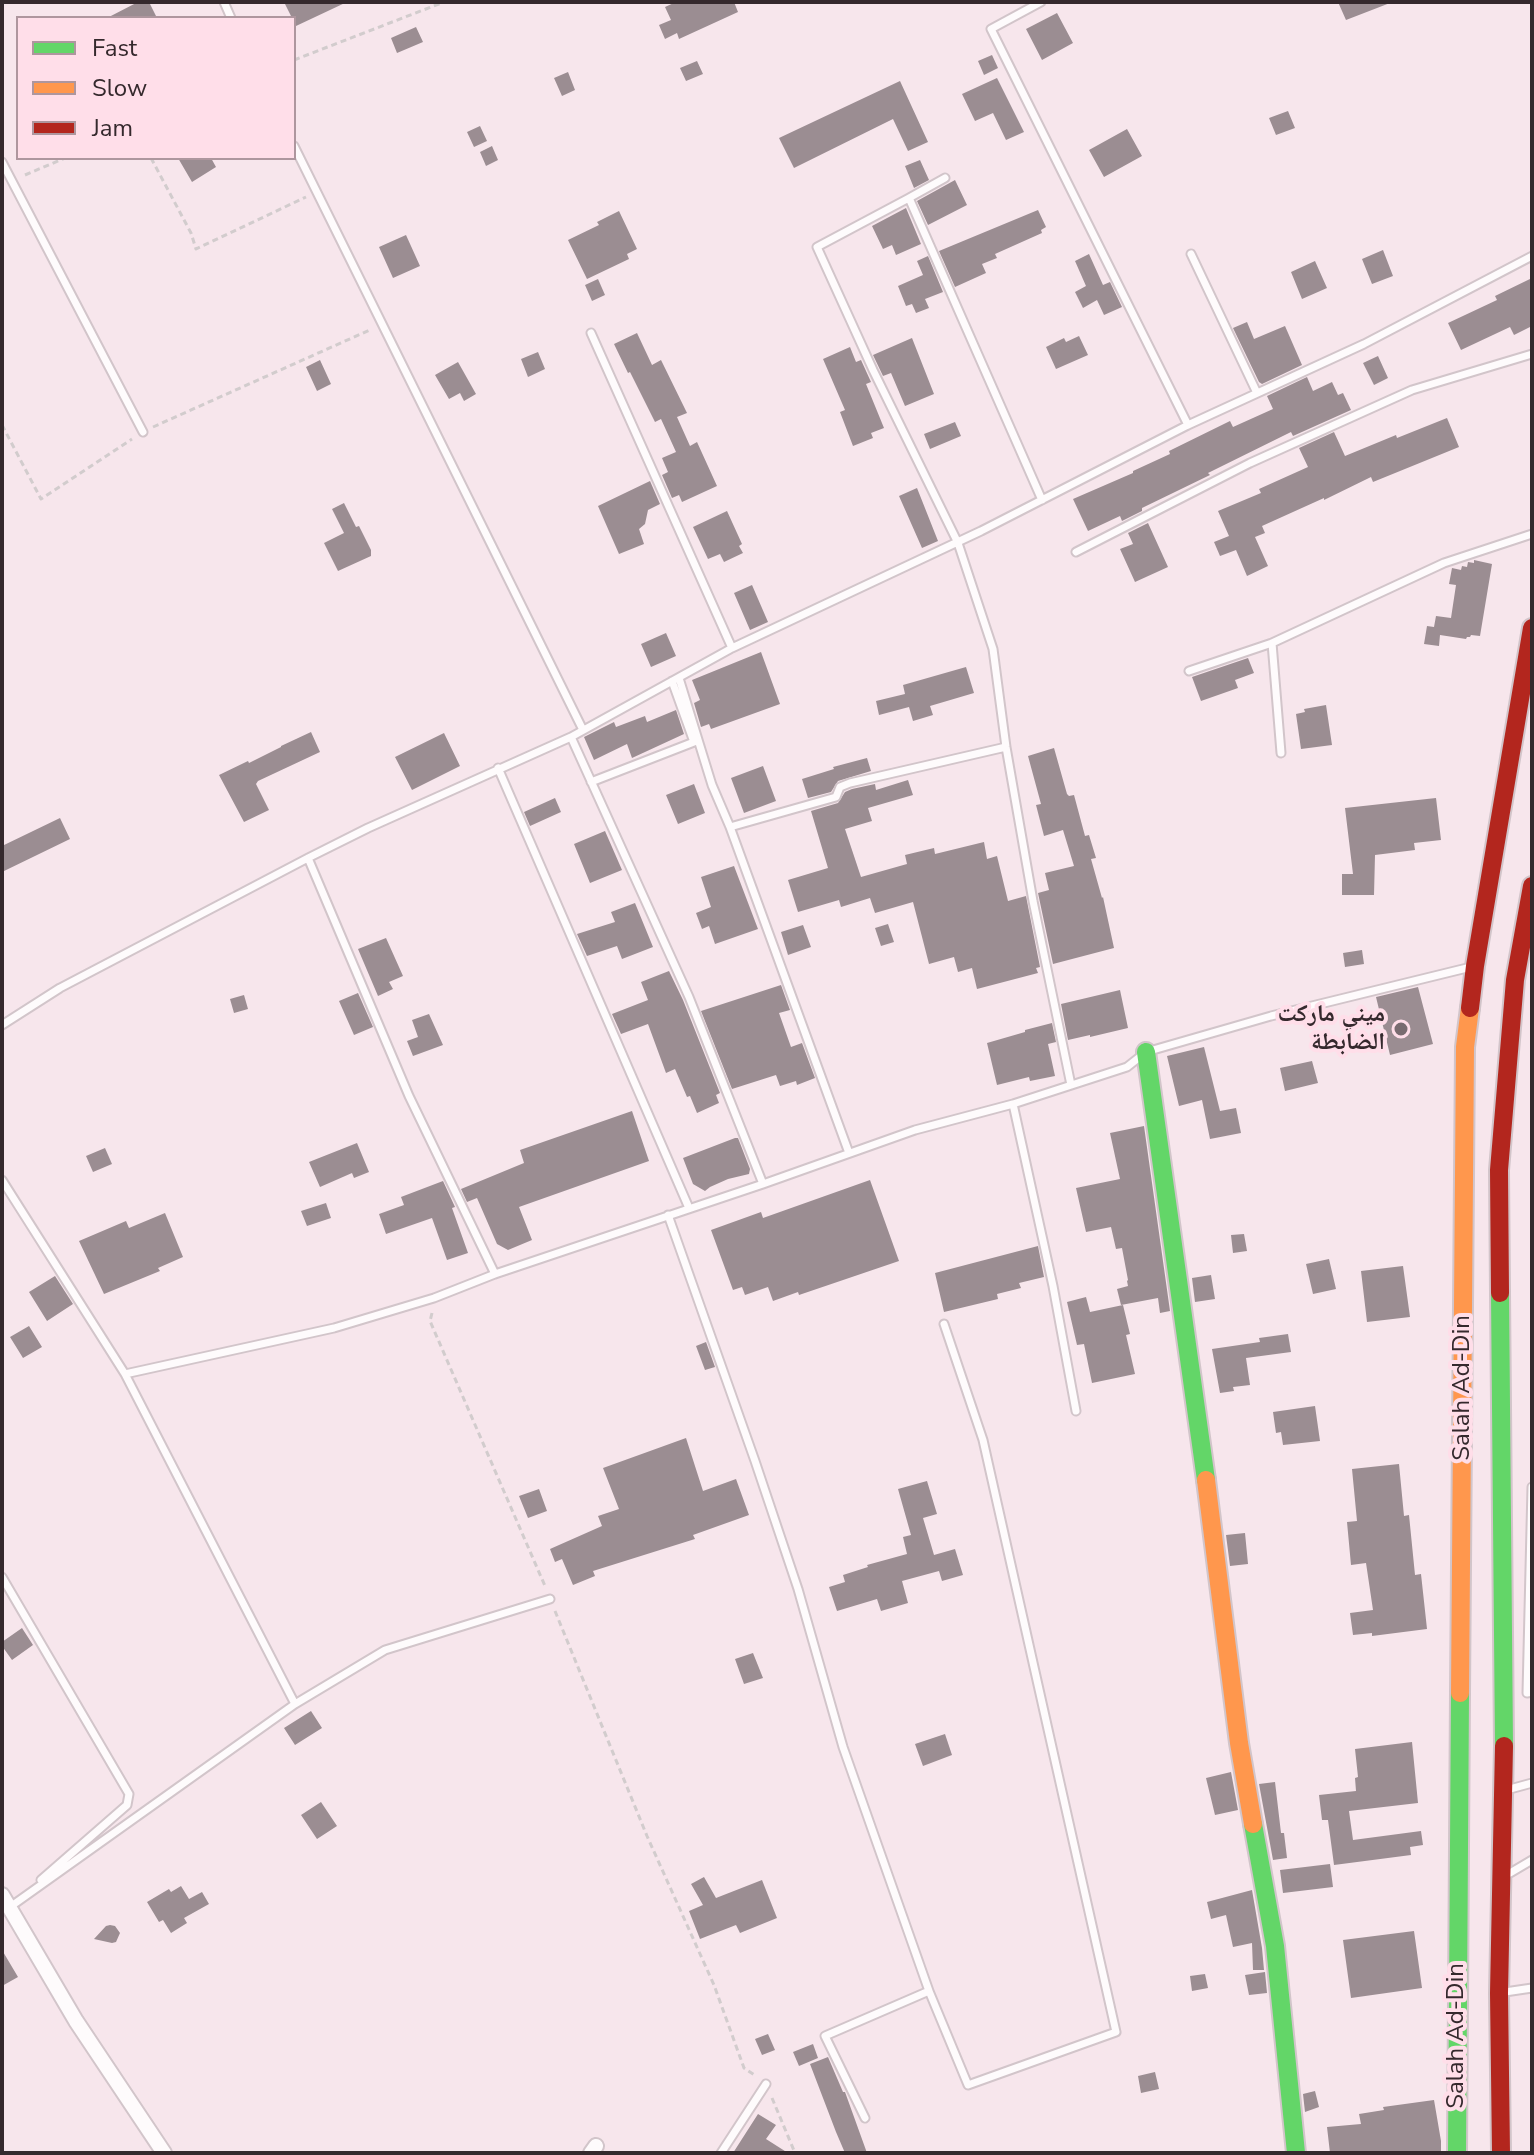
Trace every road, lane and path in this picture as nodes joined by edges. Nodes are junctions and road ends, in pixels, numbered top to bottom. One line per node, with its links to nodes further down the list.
1 (444, 2): 3 (path)
2 (1041, 2): 19 (lane)
3 (296, 59)
4 (296, 150): 10 (lane)
5 (60, 160): 9 (path)
6 (152, 160): 10 (path)
7 (2, 162): 9 (lane)
8 (945, 178): 11 (lane)
9 (12, 180): 20 (lane)
10 (316, 192): 14 (lane)
11 (909, 198): 21 (lane); 23 (lane)
12 (1191, 254): 17 (lane)
13 (1532, 256): 17 (lane)
14 (382, 324): 20 (path); 30 (lane)
15 (591, 333): 27 (lane)
16 (1532, 354): 24 (lane)
17 (1257, 393): 19 (lane)
18 (2, 425): 20 (path)
19 (1188, 425): 21 (lane)
20 (143, 432)
21 (1042, 500): 23 (lane)
22 (1532, 534): 26 (lane)
23 (958, 543): 27 (lane); 32 (lane)
24 (1076, 552)
25 (1532, 628): 39 (main road, Salah Ad-Din)
26 (1272, 643): 28 (lane); 33 (lane)
27 (732, 648): 29 (lane)
28 (1189, 671)
29 (676, 680): 30 (lane); 35 (lane); 36 (lane)
30 (583, 730): 31 (lane)
31 (571, 737): 34 (lane); 35 (lane)
32 (1006, 747): 36 (lane); 42 (lane)
33 (1281, 753)
34 (498, 768): 37 (lane); 47 (lane)
35 (591, 782): 46 (lane)
36 (730, 827): 44 (lane)
37 (308, 858): 40 (lane); 49 (lane)
38 (1532, 886): 61 (main road, Salah Ad-Din)
39 (1475, 966): 41 (lane); 74 (main road, Salah Ad-Din)
40 (2, 1025)
41 (1146, 1052): 42 (lane); 73 (main road)
42 (1071, 1085): 43 (lane)
43 (1013, 1104): 44 (lane); 53 (lane)
44 (849, 1153): 46 (lane)
45 (2, 1180): 52 (lane)
46 (763, 1184): 47 (lane)
47 (689, 1208): 48 (lane)
48 (668, 1215): 49 (lane); 66 (lane)
49 (495, 1274): 50 (lane)
50 (434, 1298): 52 (lane); 57 (path)
51 (944, 1324): 66 (lane)
52 (125, 1374): 59 (lane)
53 (1076, 1411)
54 (1532, 1487): 55 (lane)
55 (1532, 1556): 58 (lane)
56 (2, 1577): 64 (lane)
57 (550, 1599): 59 (lane); 68 (path)
58 (1532, 1692)
59 (295, 1704): 64 (lane)
60 (1532, 1783): 61 (lane)
61 (1504, 1791): 63 (main road, Salah Ad-Din)
62 (1532, 1860): 63 (lane)
63 (1502, 1877): 67 (main road, Salah Ad-Din)
64 (6, 1901): 70 (street)
65 (1532, 1988): 67 (lane)
66 (929, 1991): 69 (lane)
67 (1499, 1993): 75 (main road, Salah Ad-Din)
68 (766, 2084): 71 (lane); 72 (path)
69 (865, 2118)
70 (164, 2153)
71 (721, 2153)
72 (795, 2153)
73 (1296, 2153)
74 (1457, 2153)
75 (1501, 2153)

